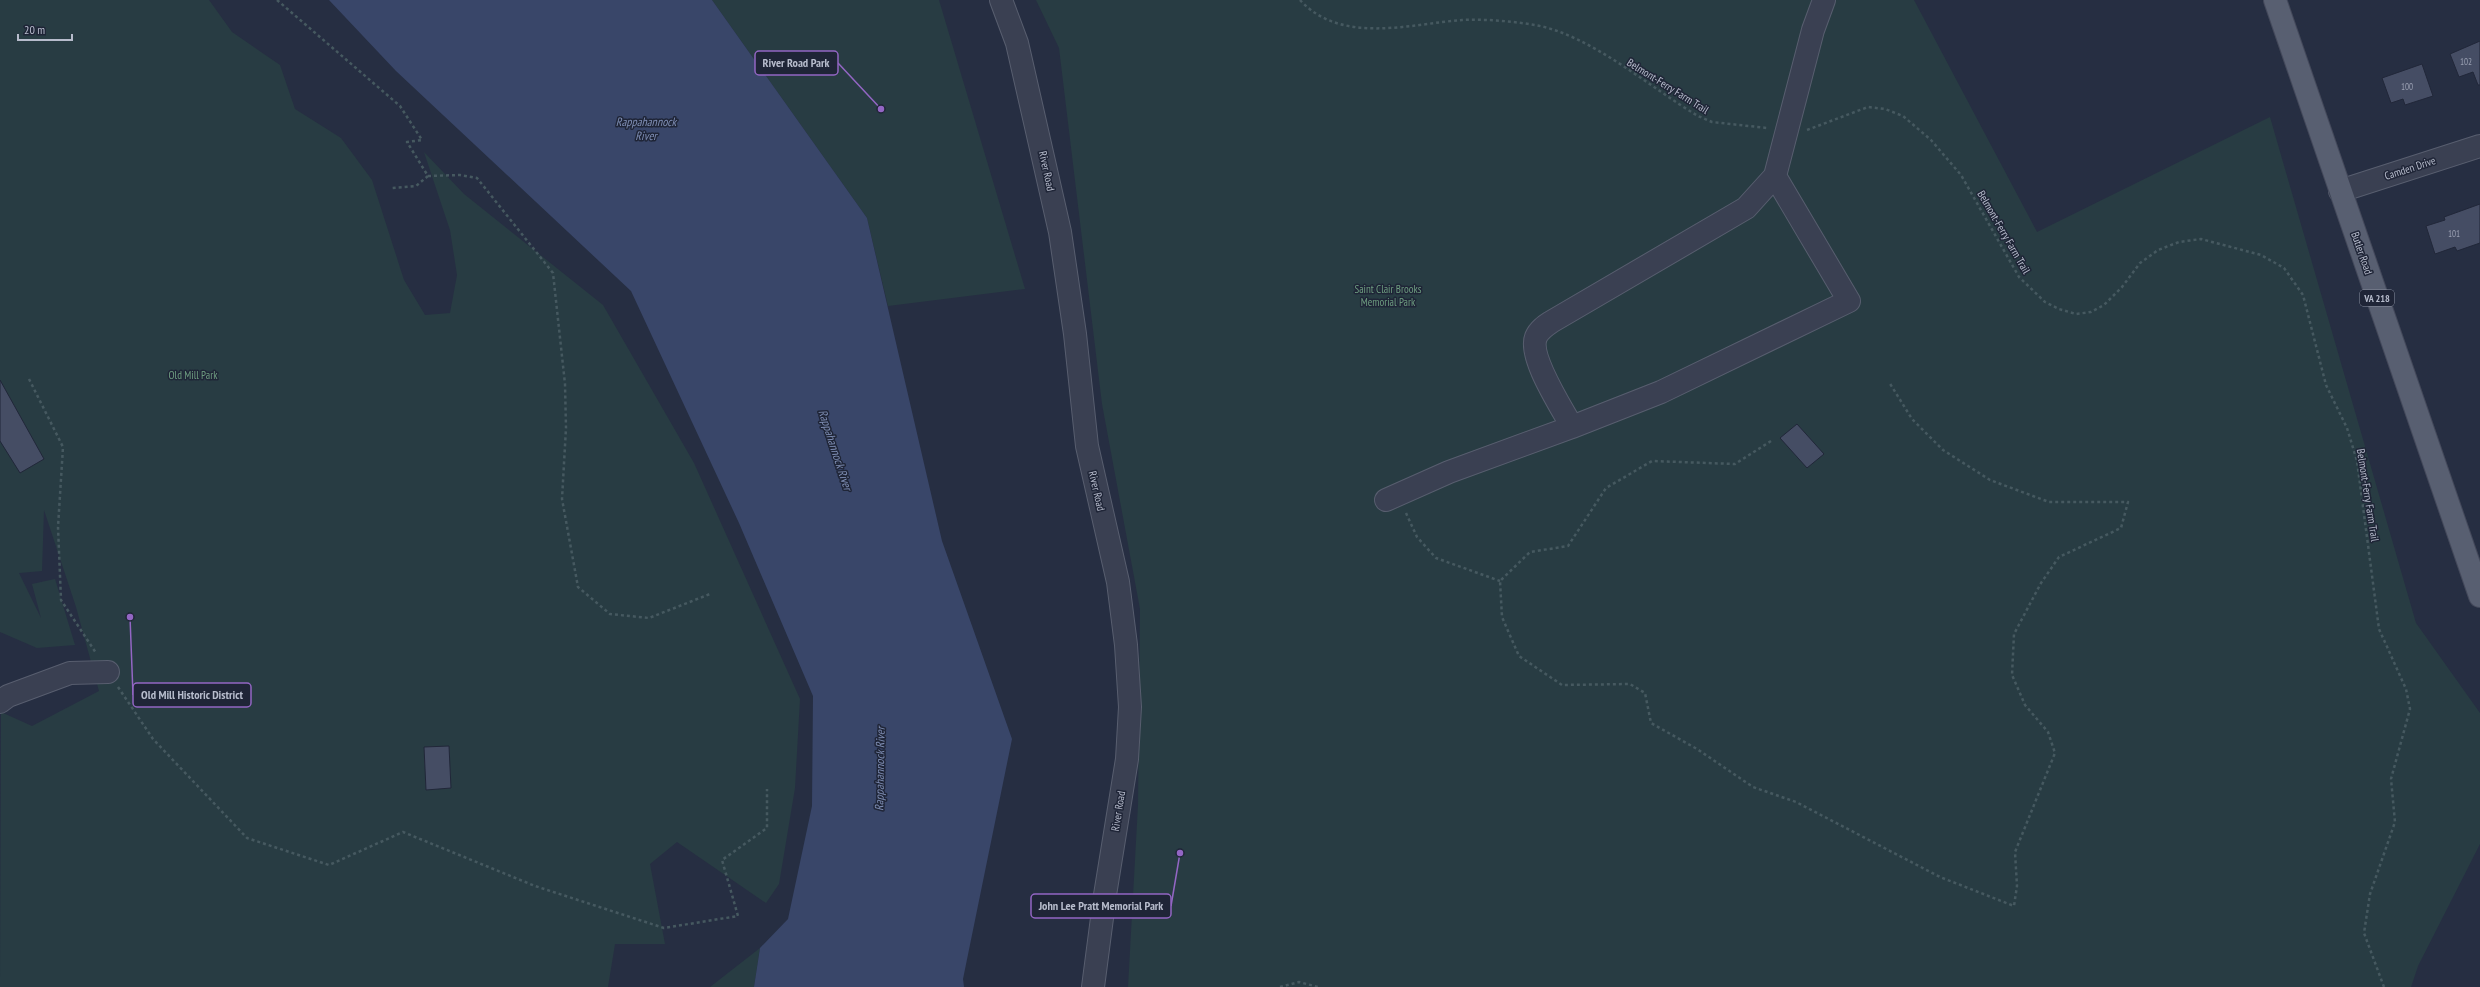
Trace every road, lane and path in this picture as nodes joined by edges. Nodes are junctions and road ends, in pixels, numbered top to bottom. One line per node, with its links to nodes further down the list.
1 (277, 0): 8 (path)
2 (1001, 0): 23 (street, River Road)
3 (1300, 0): 6 (path, Belmont-Ferry Farm Trail)
4 (1824, 0): 6 (street)
5 (2275, 0): 11 (main road, Butler Road / VA 218)
6 (1787, 130): 9 (street); 26 (path, Belmont-Ferry Farm Trail)
7 (2480, 146): 11 (street, Camden Drive)
8 (428, 176): 10 (path); 18 (path)
9 (1775, 176): 14 (street); 14 (street)
10 (392, 188)
11 (2340, 191): 19 (main road, Butler Road / VA 218)
12 (29, 379): 20 (path)
13 (1889, 382): 17 (path)
14 (1572, 427): 16 (street)
15 (1770, 441): 17 (path)
16 (1392, 497): 17 (path)
17 (1500, 581)
18 (710, 594)
19 (2480, 596)
20 (108, 672): 21 (street); 22 (path)
21 (0, 702)
22 (767, 789)
23 (1093, 987)
24 (1280, 987): 25 (path)
25 (1318, 987)
26 (2384, 987)

